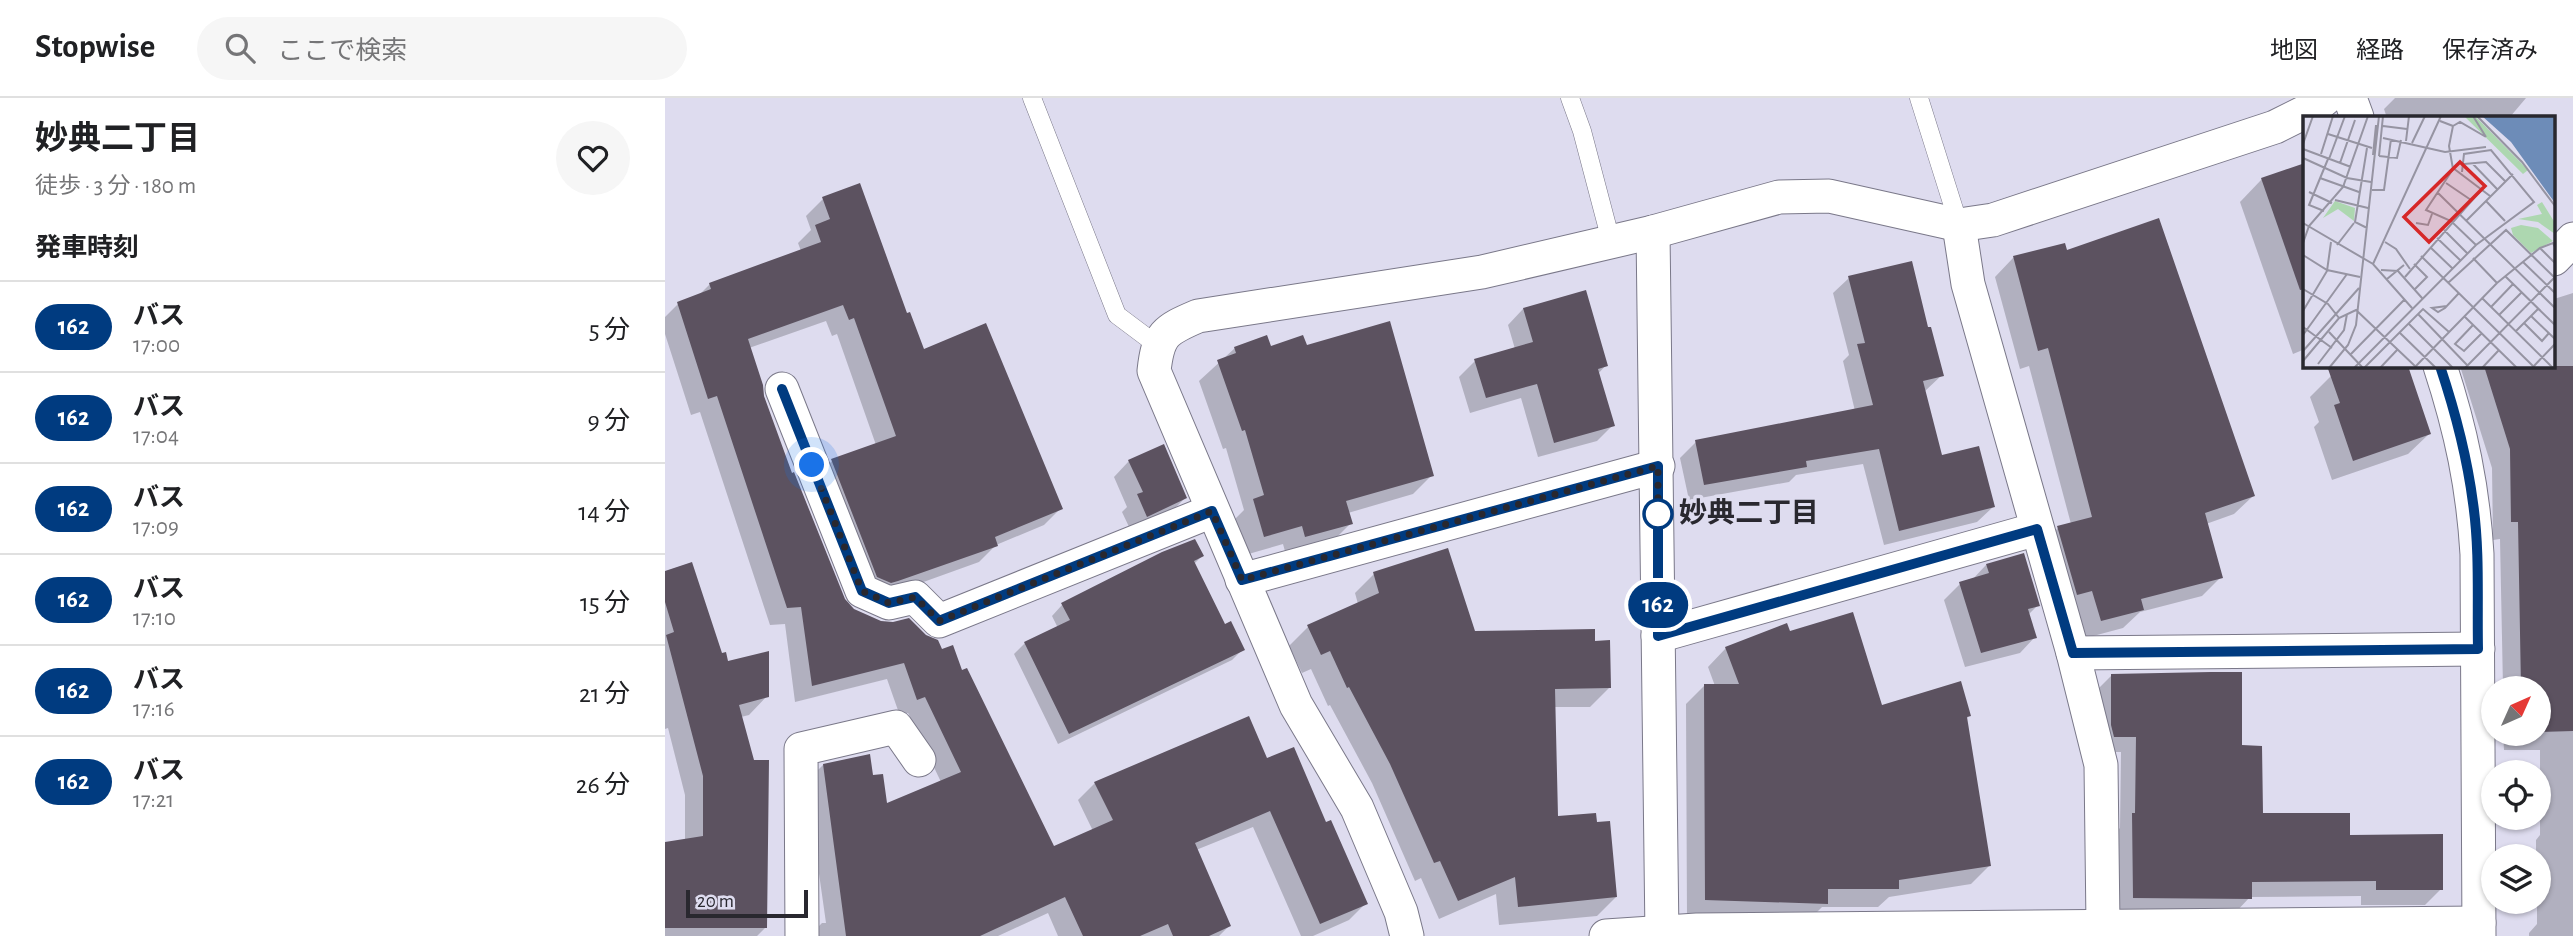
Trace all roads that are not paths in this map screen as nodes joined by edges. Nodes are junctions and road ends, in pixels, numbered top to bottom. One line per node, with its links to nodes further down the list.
1 (1032, 98): 12 (lane)
2 (1570, 98): 10 (lane)
3 (1919, 98): 7 (lane)
4 (2326, 98): 7 (street)
5 (2350, 98): 6 (street)
6 (2357, 116)
7 (1959, 225): 8 (street); 17 (street)
8 (1653, 232): 10 (street); 15 (street)
9 (2573, 239): 11 (street)
10 (1611, 241): 12 (street)
11 (2555, 258)
12 (1157, 345): 16 (street)
13 (2441, 368): 20 (street)
14 (782, 389): 16 (street)
15 (1658, 466): 18 (street); 19 (street)
16 (1212, 511): 18 (street)
17 (2037, 529): 19 (street); 21 (street)
18 (1242, 580): 27 (street)
19 (1658, 636): 25 (street)
20 (2478, 649): 21 (street); 24 (street)
21 (2073, 653): 23 (street)
22 (919, 760): 26 (street)
23 (2103, 925): 24 (street); 25 (street)
24 (2479, 930)
25 (1662, 934): 28 (street)
26 (802, 936)
27 (1407, 936)
28 (1606, 936)

